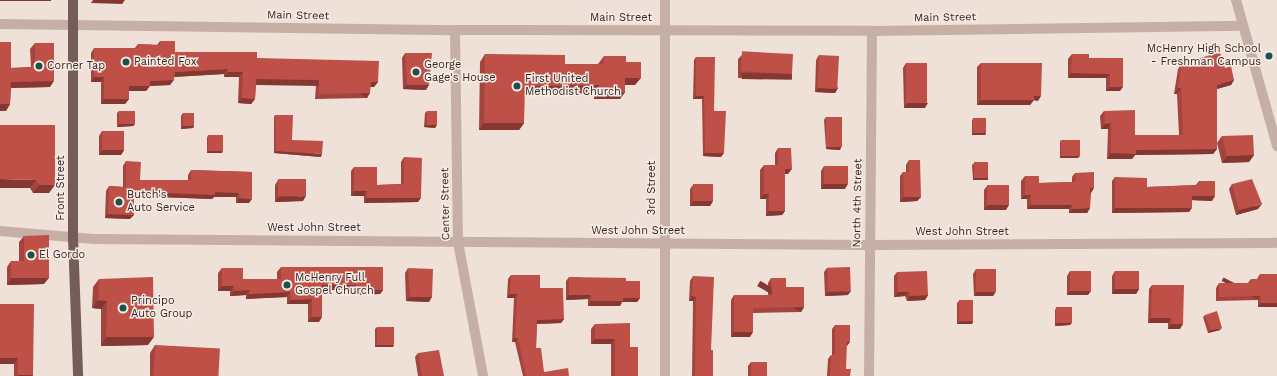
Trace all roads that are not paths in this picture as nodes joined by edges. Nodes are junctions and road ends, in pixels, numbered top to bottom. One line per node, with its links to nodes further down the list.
1 (73, 0): 5 (main road, Front Street)
2 (665, 0): 8 (street, 3rd Street)
3 (1236, 0): 6 (street)
4 (0, 24): 5 (street, Main Street)
5 (72, 25): 7 (street, Main Street); 12 (main road, Front Street)
6 (1243, 26): 9 (street, Main Street); 10 (street)
7 (455, 30): 8 (street, Main Street); 13 (street, Center Street)
8 (665, 30): 9 (street, Main Street); 14 (street, 3rd Street)
9 (872, 31): 16 (street, North 4th Street)
10 (1277, 146)
11 (0, 232): 12 (street, West John Street)
12 (73, 237): 13 (street, West John Street); 17 (main road, Front Street)
13 (458, 242): 14 (street, West John Street); 18 (street, Center Street)
14 (663, 243): 16 (street, West John Street); 19 (street, 3rd Street)
15 (1277, 243): 16 (street, West John Street)
16 (869, 245): 20 (street, North 4th Street)
17 (78, 376)
18 (483, 376)
19 (665, 376)
20 (869, 376)

